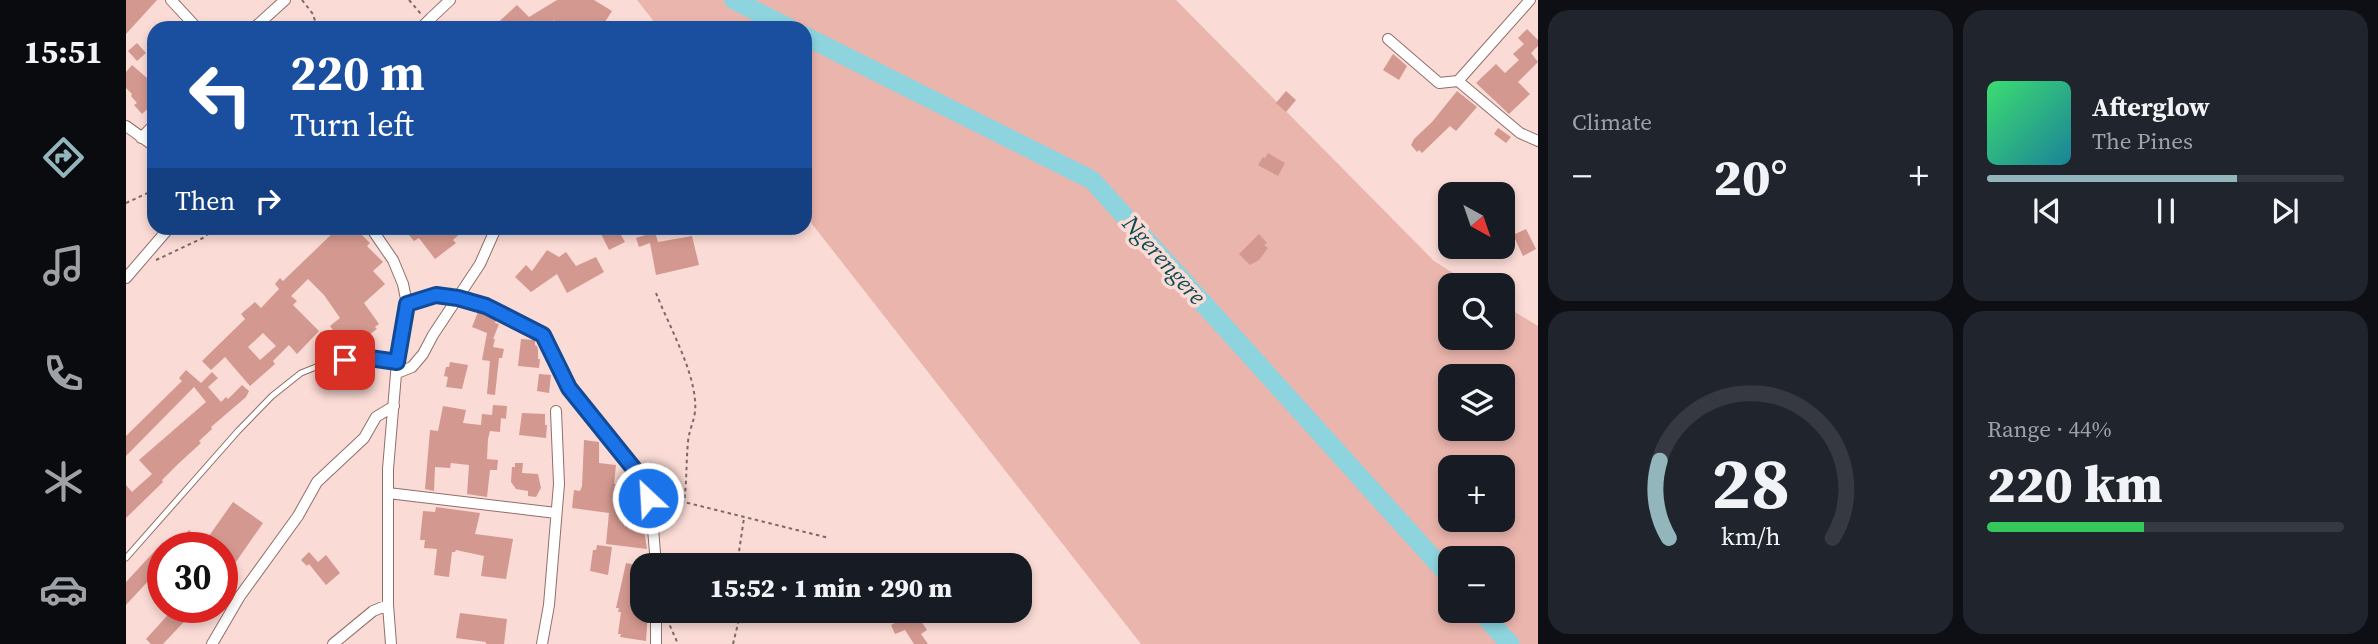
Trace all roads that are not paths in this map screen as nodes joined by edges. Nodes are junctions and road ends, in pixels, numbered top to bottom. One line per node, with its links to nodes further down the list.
1 (171, 0): 5 (street)
2 (285, 0): 6 (street)
3 (450, 0): 7 (street)
4 (1530, 0): 9 (street)
5 (190, 21)
6 (262, 21)
7 (428, 21)
8 (1388, 39): 9 (street)
9 (1458, 81): 13 (street)
10 (126, 127): 12 (street)
11 (147, 132): 12 (street)
12 (141, 138): 14 (street)
13 (1538, 141)
14 (147, 142)
15 (163, 235): 18 (street)
16 (376, 235): 20 (street)
17 (493, 235): 19 (street)
18 (126, 278)
19 (458, 298): 20 (street); 21 (street); 26 (street)
20 (407, 304): 21 (street)
21 (397, 367): 22 (street); 27 (lane)
22 (394, 406): 24 (street); 30 (street)
23 (556, 411): 25 (street)
24 (388, 493): 25 (street); 28 (street)
25 (556, 513): 33 (street)
26 (655, 553)
27 (126, 558)
28 (388, 605): 31 (street); 32 (street)
29 (656, 623): 34 (street)
30 (212, 644)
31 (333, 644)
32 (391, 644)
33 (542, 644)
34 (656, 644)

